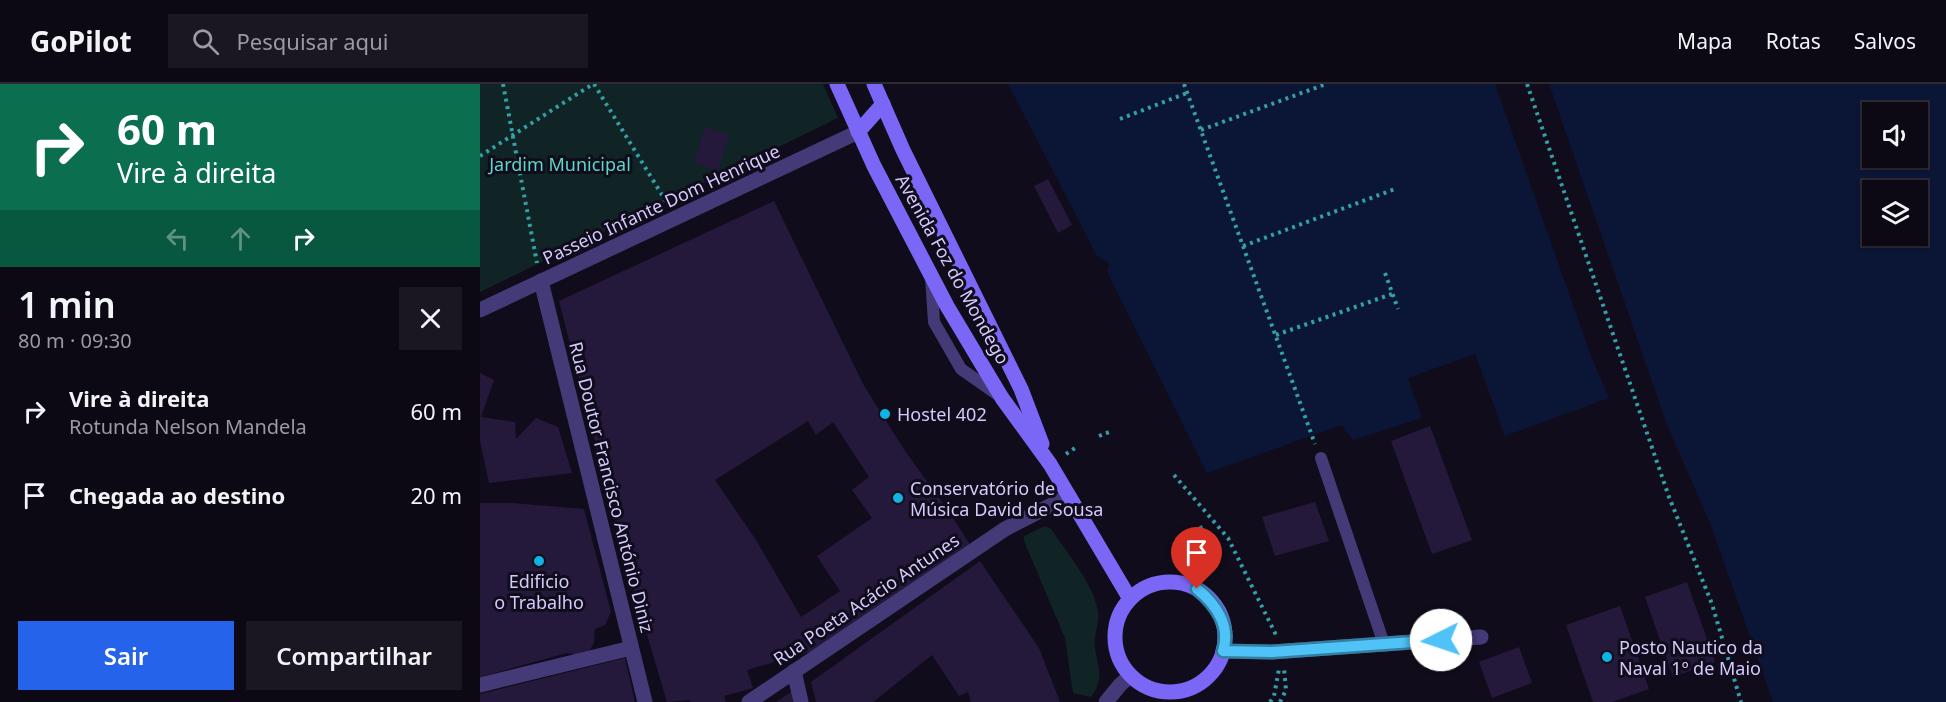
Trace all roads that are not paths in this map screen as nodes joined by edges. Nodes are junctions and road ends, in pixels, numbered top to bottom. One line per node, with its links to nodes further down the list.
1 (837, 84): 4 (main road, Avenida Foz do Mondego)
2 (874, 84): 3 (main road, Avenida Foz do Mondego)
3 (883, 104): 4 (main road); 8 (main road, Avenida Foz do Mondego)
4 (858, 132): 5 (street, Passeio Infante Dom Henrique); 8 (main road, Avenida Foz do Mondego)
5 (541, 281): 6 (street, Passeio Infante Dom Henrique); 13 (street, Rua Doutor Francisco António Diniz)
6 (480, 310)
7 (1321, 458): 12 (lane)
8 (1050, 464): 9 (main road, Avenida Foz do Mondego)
9 (1069, 496): 10 (main road, Avenida Foz do Mondego); 15 (street, Rua Poeta Acácio Antunes)
10 (1130, 598): 14 (main road); 16 (main road)
11 (1481, 637): 12 (street)
12 (1384, 644): 14 (street)
13 (631, 648): 17 (street); 19 (street, Rua Doutor Francisco António Diniz)
14 (1223, 651): 18 (main road)
15 (794, 671): 20 (street, Rua Poeta Acácio Antunes); 21 (street)
16 (1131, 676): 18 (main road); 22 (street)
17 (480, 685)
18 (1179, 697)
19 (645, 702)
20 (749, 702)
21 (801, 702)
22 (1106, 702)

